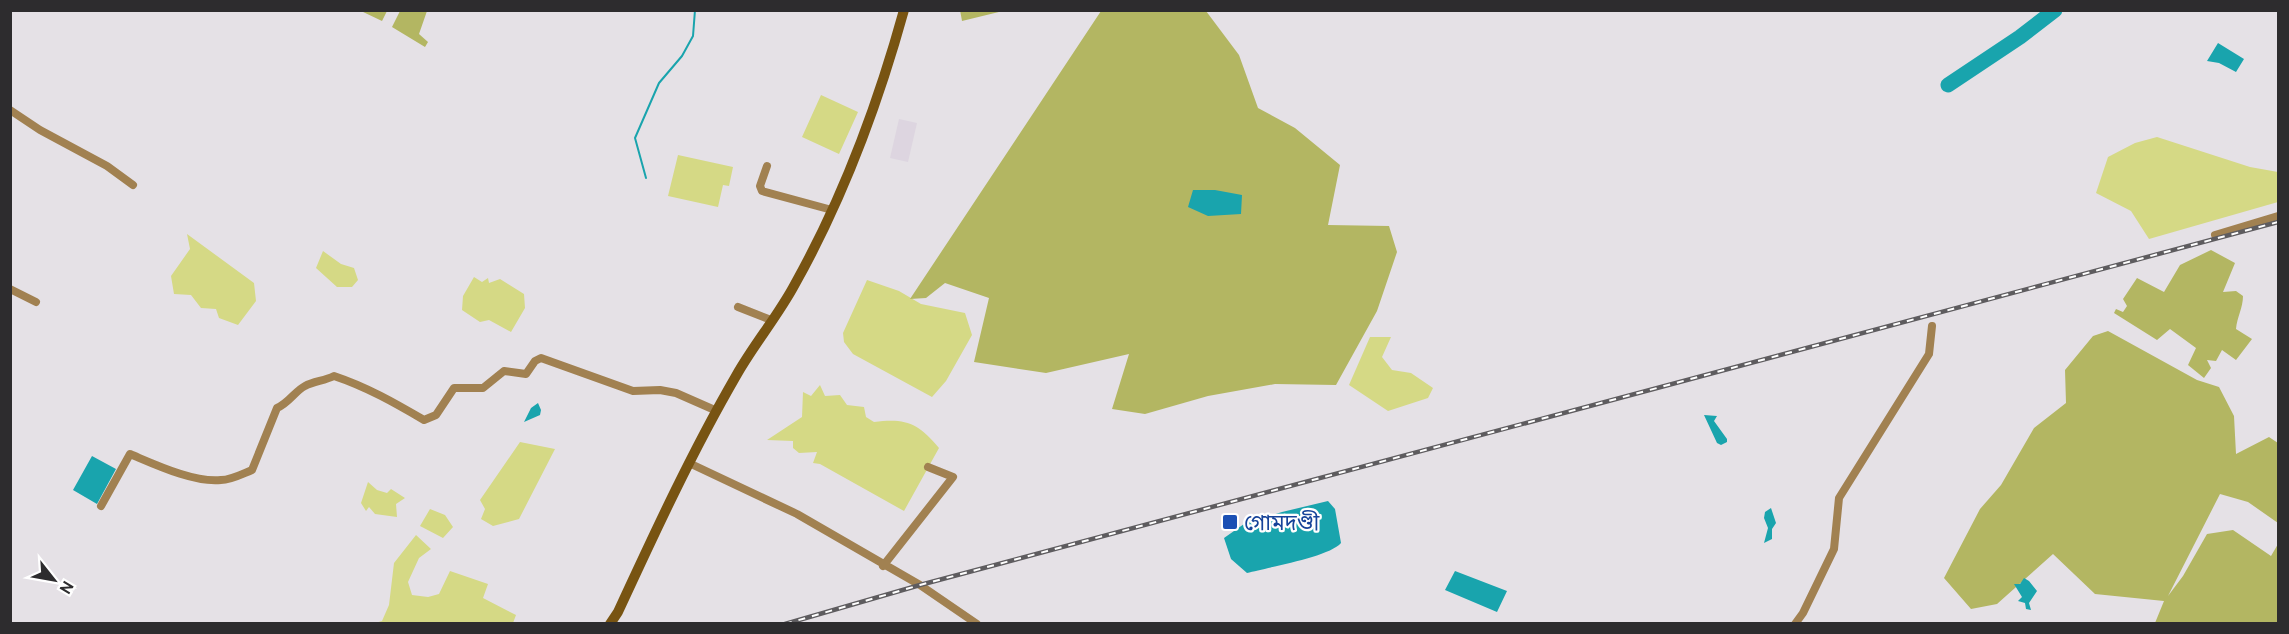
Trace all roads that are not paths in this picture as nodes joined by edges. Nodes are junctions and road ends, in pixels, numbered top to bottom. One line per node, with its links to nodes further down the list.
1 (904, 10): 5 (main road)
2 (10, 110): 4 (street)
3 (767, 166): 5 (street)
4 (133, 185)
5 (832, 210): 11 (main road)
6 (2278, 216): 7 (street)
7 (2215, 235)
8 (10, 289): 9 (street)
9 (36, 302)
10 (738, 307): 11 (street)
11 (771, 320): 13 (main road)
12 (1932, 326): 20 (street)
13 (717, 411): 14 (main road); 16 (street)
14 (689, 463): 17 (street); 18 (main road)
15 (928, 467): 17 (street)
16 (101, 506)
17 (883, 566): 19 (street)
18 (610, 624)
19 (977, 624)
20 (1795, 624)

